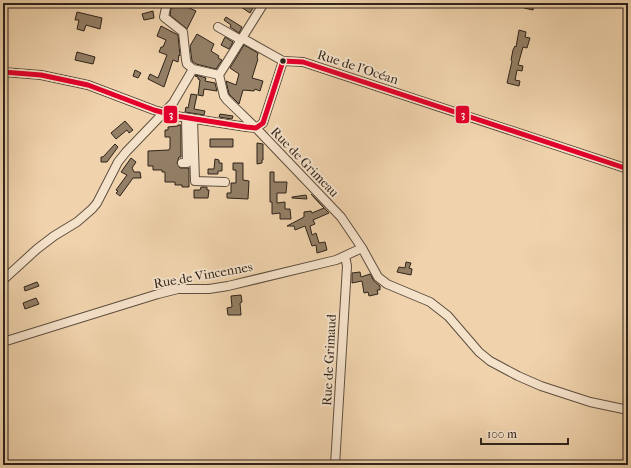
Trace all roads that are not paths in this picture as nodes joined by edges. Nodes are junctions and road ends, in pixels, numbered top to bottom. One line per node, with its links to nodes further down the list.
1 (167, 3): 6 (street)
2 (264, 3): 4 (street)
3 (218, 27): 4 (street)
4 (241, 39): 5 (street); 8 (street)
5 (283, 61): 11 (street); 13 (street, Rue de l'Océan)
6 (193, 69): 8 (street); 9 (street)
7 (3, 72): 9 (street)
8 (219, 75): 11 (street, Rue de Grimeau)
9 (164, 113): 10 (street); 17 (street)
10 (190, 119): 11 (street); 12 (street); 14 (street)
11 (256, 128): 15 (street, Rue de Grimeau)
12 (182, 163)
13 (628, 169)
14 (225, 182)
15 (362, 248): 16 (street, Rue de Vincennes); 19 (street, Rue de Grimeau)
16 (345, 256): 18 (street, Rue de Vincennes); 20 (street, Rue de Grimaud)
17 (3, 280)
18 (3, 342)
19 (628, 410)
20 (335, 465)

